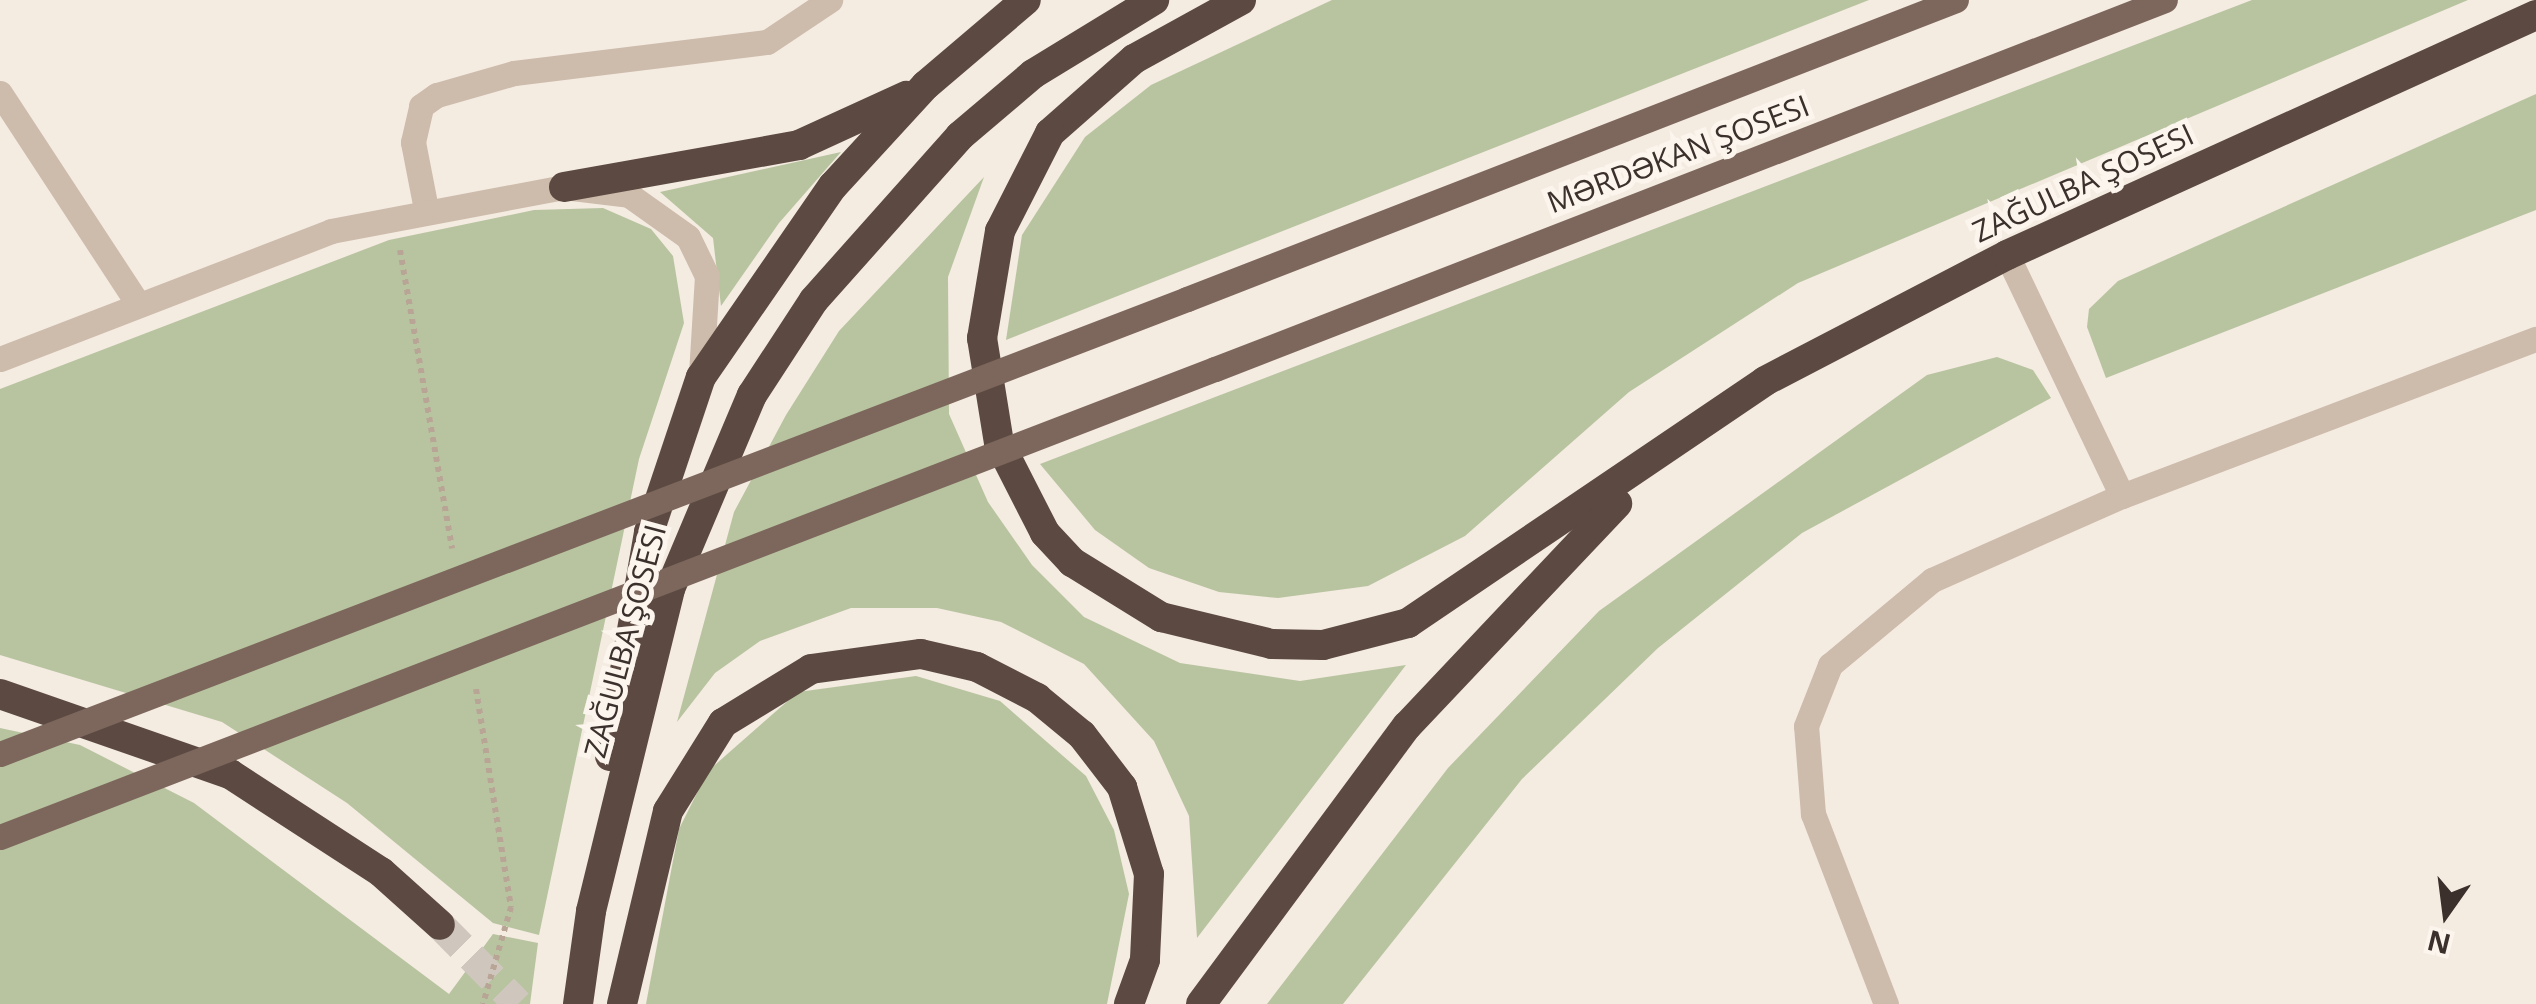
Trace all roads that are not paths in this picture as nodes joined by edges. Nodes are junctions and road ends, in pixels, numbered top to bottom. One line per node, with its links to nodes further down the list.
1 (830, 0): 11 (street)
2 (1026, 0): 8 (highway)
3 (1154, 0): 22 (highway, ZAĞULBA ŞOSESI)
4 (1241, 0): 17 (highway)
5 (1956, 0): 20 (main road, MƏRDƏKAN ŞOSESI, bridge)
6 (2164, 0): 21 (main road, MƏRDƏKAN ŞOSESI, bridge)
7 (2536, 15): 12 (highway, ZAĞULBA ŞOSESI)
8 (926, 85): 10 (highway); 16 (highway)
9 (0, 93): 13 (street)
10 (564, 187): 11 (street); 16 (street)
11 (426, 208): 13 (street)
12 (2007, 255): 17 (highway, ZAĞULBA ŞOSESI); 18 (street)
13 (137, 302): 15 (street)
14 (2536, 339): 18 (street)
15 (0, 359)
16 (701, 377): 22 (highway)
17 (1676, 446): 27 (highway)
18 (2122, 496): 28 (street)
19 (0, 694): 23 (highway)
20 (0, 754)
21 (0, 837)
22 (591, 911): 24 (highway, ZAĞULBA ŞOSESI)
23 (440, 926)
24 (578, 1004)
25 (622, 1004): 26 (highway)
26 (1130, 1004)
27 (1201, 1004)
28 (1886, 1004)

